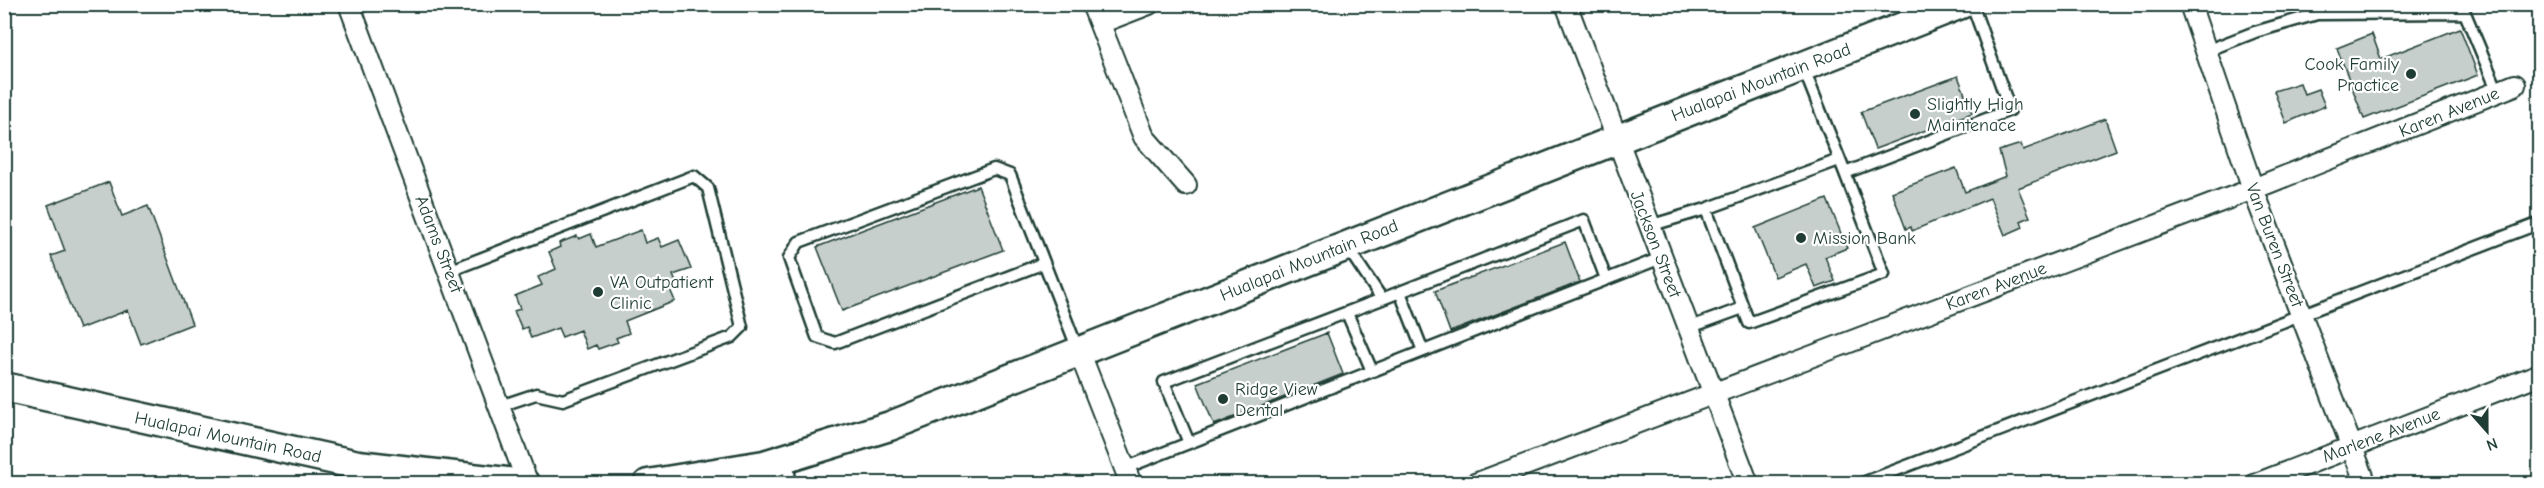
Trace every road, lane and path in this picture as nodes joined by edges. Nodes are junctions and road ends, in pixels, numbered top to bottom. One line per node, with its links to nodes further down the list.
1 (349, 4): 23 (street, Adams Street)
2 (1092, 4): 8 (street)
3 (1149, 4): 8 (street)
4 (1566, 4): 12 (street, Jackson Street)
5 (1961, 4): 10 (main road, Hualapai Mountain Road)
6 (1972, 4): 14 (lane)
7 (2190, 4): 9 (street, Van Buren Street)
8 (1100, 23): 15 (street)
9 (2206, 51): 11 (lane); 16 (street, Van Buren Street)
10 (1803, 66): 12 (main road, Hualapai Mountain Road); 13 (lane)
11 (2507, 89): 16 (street, Karen Avenue)
12 (1617, 138): 19 (street, Jackson Street); 20 (main road, Hualapai Mountain Road)
13 (1839, 160): 14 (lane); 17 (lane)
14 (1845, 173): 27 (lane)
15 (1186, 185)
16 (2253, 189): 28 (street, Van Buren Street); 36 (street, Karen Avenue)
17 (1706, 209): 19 (lane); 27 (lane)
18 (2540, 223): 28 (lane)
19 (1649, 226): 21 (street, Jackson Street)
20 (1346, 245): 26 (lane); 31 (main road, Hualapai Mountain Road)
21 (1661, 258): 24 (lane); 30 (street, Jackson Street)
22 (1044, 263): 22 (lane); 31 (lane)
23 (449, 271): 37 (street, Adams Street); 37 (lane)
24 (1606, 279): 25 (lane); 32 (lane)
25 (1400, 292): 26 (lane); 32 (lane)
26 (1382, 299): 29 (lane)
27 (1743, 308): 30 (lane)
28 (2302, 312): 39 (street, Van Buren Street); 46 (lane)
29 (1347, 313): 33 (lane); 38 (lane)
30 (1688, 328): 36 (street, Jackson Street)
31 (1079, 351): 40 (main road, Hualapai Mountain Road); 41 (street)
32 (1423, 351): 33 (lane)
33 (1372, 371): 38 (lane)
34 (2540, 374): 39 (street, Marlene Avenue)
35 (4, 387): 42 (main road, Hualapai Mountain Road)
36 (1713, 393): 44 (street, Karen Avenue); 45 (street, Jackson Street)
37 (500, 406): 42 (street, Adams Street)
38 (1189, 443): 41 (lane)
39 (2351, 446): 47 (street, Marlene Avenue); 48 (street, Van Buren Street)
40 (789, 471): 43 (main road, Hualapai Mountain Road)
41 (1128, 476)
42 (526, 483)
43 (648, 483)
44 (1475, 483)
45 (1748, 483)
46 (1860, 483)
47 (2256, 483)
48 (2366, 483)

